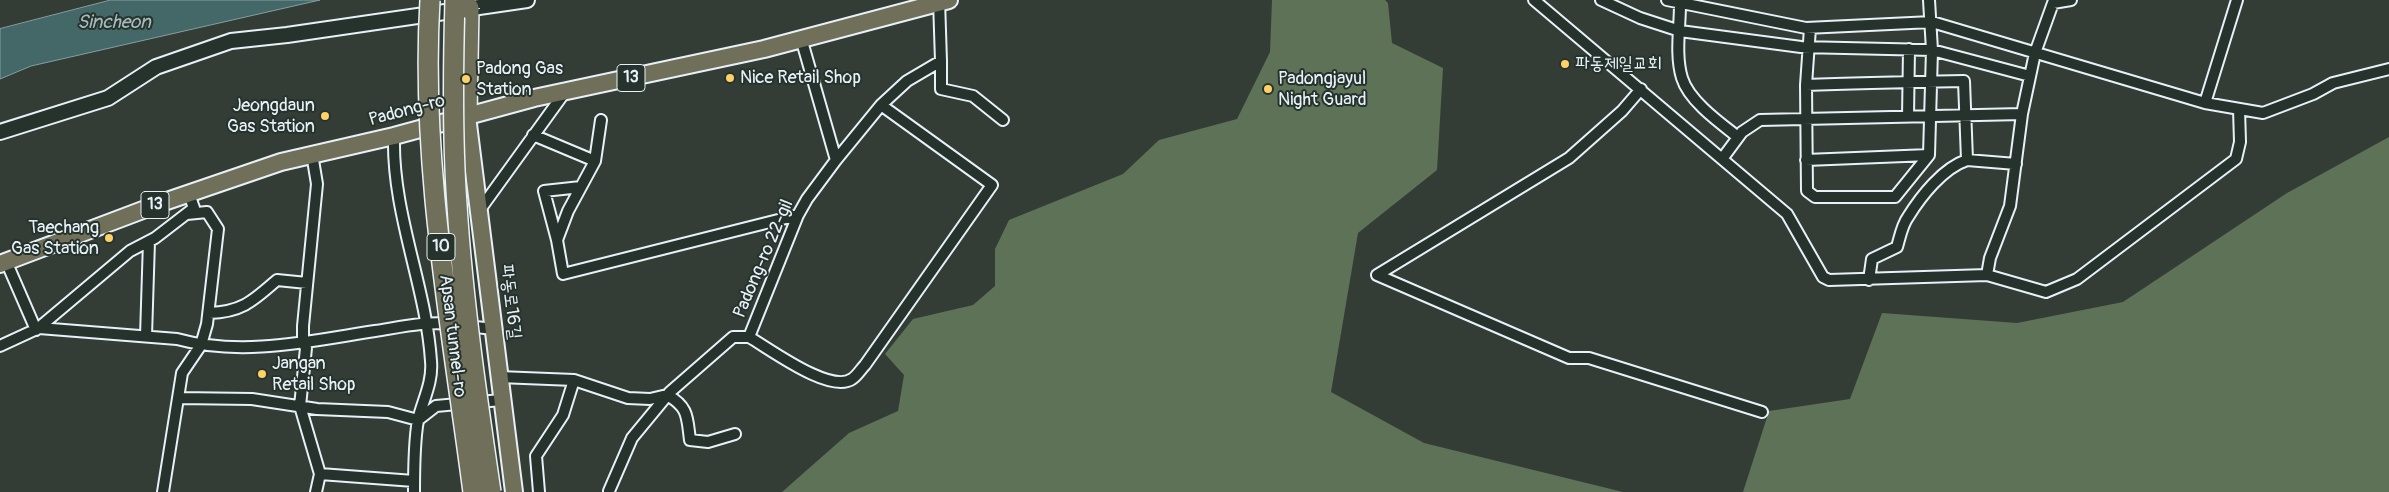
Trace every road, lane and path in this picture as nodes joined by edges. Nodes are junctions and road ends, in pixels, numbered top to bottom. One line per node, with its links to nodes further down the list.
1 (416, 0): 34 (highway, bridge)
2 (430, 0): 34 (highway, Apsan tunnel-ro / 10, bridge)
3 (455, 0): 88 (highway, Apsan tunnel-ro / 10, bridge)
4 (470, 0): 35 (highway)
5 (527, 0): 42 (street)
6 (1534, 0): 28 (street)
7 (1601, 0): 16 (street)
8 (1667, 0): 13 (street)
9 (1929, 0): 14 (street)
10 (2071, 0): 21 (street)
11 (2236, 0): 30 (street)
12 (942, 1): 17 (main road, Padong-ro / 13); 22 (street)
13 (1680, 4): 15 (street); 16 (street)
14 (1930, 22): 15 (street); 20 (street); 21 (street)
15 (1810, 28): 18 (street)
16 (1680, 31): 18 (street); 45 (street)
17 (801, 38): 29 (main road, Padong-ro / 13); 49 (street)
18 (1807, 47): 19 (street); 27 (street)
19 (1908, 49): 20 (street); 25 (street)
20 (1932, 50): 24 (street); 26 (street)
21 (2035, 53): 24 (street); 30 (street)
22 (941, 61): 31 (street, Padong-ro 22-gil); 41 (street)
23 (2389, 69): 32 (street)
24 (2030, 76): 33 (street)
25 (1909, 82): 26 (street); 27 (street); 38 (street)
26 (1930, 82): 36 (street); 37 (street)
27 (1806, 85): 39 (street)
28 (1641, 89): 48 (street); 79 (street)
29 (565, 92): 35 (main road, Padong-ro / 13); 43 (street)
30 (2205, 103): 32 (street)
31 (881, 105): 49 (street, Padong-ro 22-gil); 70 (street)
32 (2239, 109): 62 (street)
33 (2022, 114): 37 (street); 53 (street)
34 (430, 115): 87 (highway, Apsan tunnel-ro / 10, bridge)
35 (467, 116): 44 (main road, Padong-ro / 13); 56 (main road, 파동로16길)
36 (1930, 116): 37 (street); 38 (street); 47 (street)
37 (1966, 116): 51 (street)
38 (1908, 117): 39 (street)
39 (1805, 119): 45 (street); 50 (street)
40 (601, 120): 52 (street)
41 (1003, 120)
42 (0, 132)
43 (533, 135): 52 (street); 56 (street)
44 (394, 136): 46 (main road, Padong-ro / 13); 66 (street)
45 (1738, 137): 48 (street)
46 (312, 154): 55 (main road, Padong-ro / 13); 64 (street)
47 (1929, 155): 50 (street); 50 (street)
48 (1722, 159): 63 (street)
49 (836, 160): 58 (street, Padong-ro 22-gil)
50 (1806, 160)
51 (1967, 160): 53 (street); 63 (street)
52 (595, 161): 54 (street)
53 (2016, 164): 62 (street)
54 (581, 187): 59 (street); 59 (street)
55 (189, 194): 57 (street); 61 (main road, Padong-ro / 13)
56 (479, 212): 67 (main road, 파동로16길)
57 (187, 214): 60 (street); 65 (street)
58 (798, 215): 59 (street); 70 (street, Padong-ro 22-gil)
59 (557, 240)
60 (149, 241): 68 (street); 69 (street)
61 (3, 263): 68 (street)
62 (1987, 275): 63 (street)
63 (1869, 280)
64 (307, 283): 65 (street); 71 (street)
65 (208, 313): 72 (street)
66 (426, 323): 67 (street); 71 (street); 80 (street)
67 (494, 329): 74 (street)
68 (36, 330): 69 (street); 73 (street)
69 (146, 336): 72 (street)
70 (750, 337): 76 (street, Padong-ro 22-gil)
71 (303, 343): 72 (street); 78 (street)
72 (201, 345): 77 (street)
73 (0, 346)
74 (499, 377): 75 (street); 80 (street); 89 (main road)
75 (574, 380): 76 (street); 90 (street)
76 (667, 395): 81 (street); 84 (street, Padong-ro 22-gil)
77 (179, 398): 78 (street); 85 (street)
78 (300, 406): 80 (street); 82 (street)
79 (1762, 412)
80 (418, 420): 83 (street)
81 (736, 434)
82 (320, 474): 83 (street); 86 (street)
83 (414, 487)
84 (609, 491)
85 (163, 492)
86 (316, 492)
87 (473, 492)
88 (491, 492)
89 (514, 492)
90 (539, 492)

